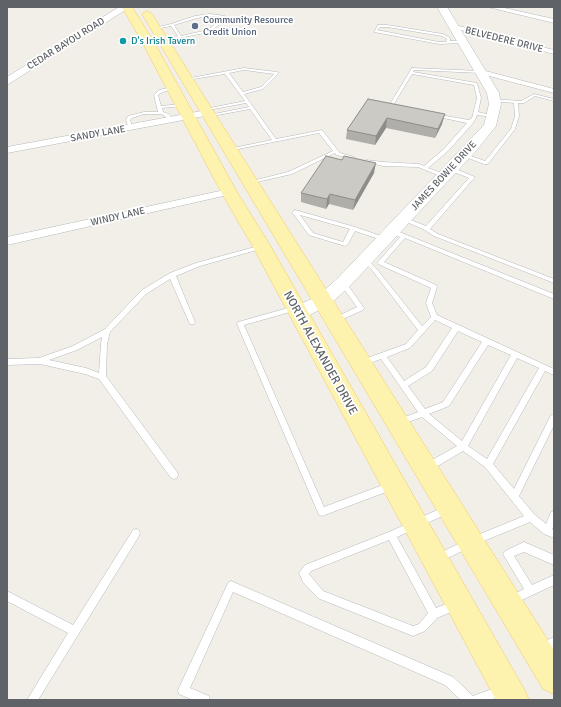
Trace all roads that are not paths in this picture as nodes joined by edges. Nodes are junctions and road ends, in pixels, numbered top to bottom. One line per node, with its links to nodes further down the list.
1 (126, 7): 7 (main road, NORTH ALEXANDER DRIVE); 14 (street, CEDAR BAYOU ROAD)
2 (143, 7): 7 (main road, NORTH ALEXANDER DRIVE)
3 (442, 7): 6 (street, JAMES BOWIE DRIVE)
4 (491, 7): 5 (street)
5 (554, 21)
6 (455, 27): 9 (street, JAMES BOWIE DRIVE); 10 (street, BELVEDERE DRIVE)
7 (164, 34): 7 (lane); 15 (main road, NORTH ALEXANDER DRIVE)
8 (448, 42): 8 (lane); 9 (lane)
9 (463, 42): 11 (street, JAMES BOWIE DRIVE)
10 (554, 52)
11 (481, 71): 13 (lane); 16 (street); 18 (street, JAMES BOWIE DRIVE)
12 (226, 72): 15 (lane); 17 (lane); 17 (lane)
13 (411, 74): 25 (lane); 29 (lane)
14 (7, 82)
15 (180, 83): 23 (lane); 28 (main road, NORTH ALEXANDER DRIVE)
16 (554, 91)
17 (241, 94): 20 (lane)
18 (494, 100): 21 (lane); 31 (street, JAMES BOWIE DRIVE)
19 (554, 100): 21 (lane)
20 (247, 102): 22 (lane); 24 (lane)
21 (516, 102): 40 (lane)
22 (228, 106): 26 (lane); 28 (lane)
23 (160, 107): 27 (lane); 28 (lane)
24 (251, 108): 26 (lane); 35 (lane)
25 (403, 108)
26 (232, 112): 28 (lane)
27 (161, 113): 32 (lane); 34 (lane)
28 (198, 113): 32 (street, SANDY LANE); 37 (main road, NORTH ALEXANDER DRIVE); 39 (main road, NORTH ALEXANDER DRIVE)
29 (476, 113): 31 (lane); 33 (lane)
30 (433, 114): 33 (lane)
31 (493, 116): 40 (street, JAMES BOWIE DRIVE)
32 (170, 120): 34 (street, SANDY LANE)
33 (471, 122): 43 (lane)
34 (131, 128): 36 (street, SANDY LANE)
35 (275, 141): 37 (lane); 38 (lane)
36 (7, 150)
37 (230, 150): 39 (main road); 45 (main road, NORTH ALEXANDER DRIVE)
38 (336, 151): 41 (lane); 45 (lane)
39 (209, 155): 46 (main road, NORTH ALEXANDER DRIVE)
40 (465, 155): 44 (street, JAMES BOWIE DRIVE)
41 (357, 159)
42 (363, 160): 43 (lane)
43 (425, 168): 44 (lane)
44 (448, 173): 47 (street, JAMES BOWIE DRIVE); 49 (lane)
45 (250, 183): 59 (main road, NORTH ALEXANDER DRIVE)
46 (229, 192): 51 (street, WINDY LANE); 52 (main road, NORTH ALEXANDER DRIVE)
47 (404, 219): 49 (lane); 50 (street, JAMES BOWIE DRIVE)
48 (353, 228): 48 (lane); 50 (lane)
49 (427, 229): 56 (lane)
50 (394, 236): 53 (lane); 54 (street, JAMES BOWIE DRIVE); 58 (lane)
51 (7, 241)
52 (262, 247): 55 (lane); 60 (main road, NORTH ALEXANDER DRIVE)
53 (380, 263): 54 (lane); 61 (lane)
54 (370, 264): 57 (street, JAMES BOWIE DRIVE); 65 (lane)
55 (172, 275): 63 (lane); 66 (lane)
56 (554, 281)
57 (342, 283): 59 (street, JAMES BOWIE DRIVE); 62 (lane)
58 (554, 297)
59 (324, 300): 60 (street, JAMES BOWIE DRIVE); 62 (main road, NORTH ALEXANDER DRIVE)
60 (297, 311): 84 (main road, NORTH ALEXANDER DRIVE); 84 (lane)
61 (434, 317): 64 (lane); 65 (lane)
62 (336, 320): 72 (main road, NORTH ALEXANDER DRIVE)
63 (192, 322)
64 (456, 328): 67 (lane); 76 (lane)
65 (422, 330): 69 (lane)
66 (107, 331): 70 (lane); 75 (lane)
67 (486, 342): 68 (lane); 77 (lane)
68 (515, 355): 73 (lane); 80 (lane)
69 (382, 356): 72 (lane); 76 (lane)
70 (38, 361): 71 (lane); 75 (lane)
71 (7, 362)
72 (362, 363): 79 (main road, NORTH ALEXANDER DRIVE)
73 (543, 367): 74 (lane); 81 (lane)
74 (554, 372)
75 (102, 377): 83 (lane)
76 (403, 385): 77 (lane)
77 (423, 413): 79 (lane); 80 (lane)
78 (554, 417): 85 (lane)
79 (398, 422): 82 (main road, NORTH ALEXANDER DRIVE)
80 (463, 447): 81 (lane); 82 (lane)
81 (488, 464): 85 (lane)
82 (426, 469): 86 (main road, NORTH ALEXANDER DRIVE)
83 (174, 475)
84 (393, 485): 89 (main road, NORTH ALEXANDER DRIVE)
85 (514, 497): 88 (lane)
86 (450, 508): 89 (lane); 93 (main road, NORTH ALEXANDER DRIVE)
87 (554, 515): 91 (lane)
88 (531, 517): 91 (lane); 93 (lane)
89 (415, 524): 92 (lane); 94 (main road, NORTH ALEXANDER DRIVE)
90 (136, 533): 102 (lane)
91 (550, 533)
92 (390, 535): 101 (lane); 101 (lane)
93 (471, 542): 94 (lane); 99 (main road, NORTH ALEXANDER DRIVE)
94 (435, 560): 100 (main road, NORTH ALEXANDER DRIVE)
95 (554, 560): 97 (lane)
96 (554, 580): 97 (lane)
97 (530, 591): 99 (lane)
98 (7, 596): 102 (lane)
99 (507, 602): 103 (main road, NORTH ALEXANDER DRIVE)
100 (460, 604): 101 (lane); 105 (main road, NORTH ALEXANDER DRIVE)
101 (434, 614)
102 (75, 631): 106 (lane)
103 (545, 646): 104 (main road, NORTH ALEXANDER DRIVE)
104 (554, 678)
105 (510, 694): 109 (lane)
106 (32, 700)
107 (204, 700): 108 (lane)
108 (469, 700)
109 (476, 700)

